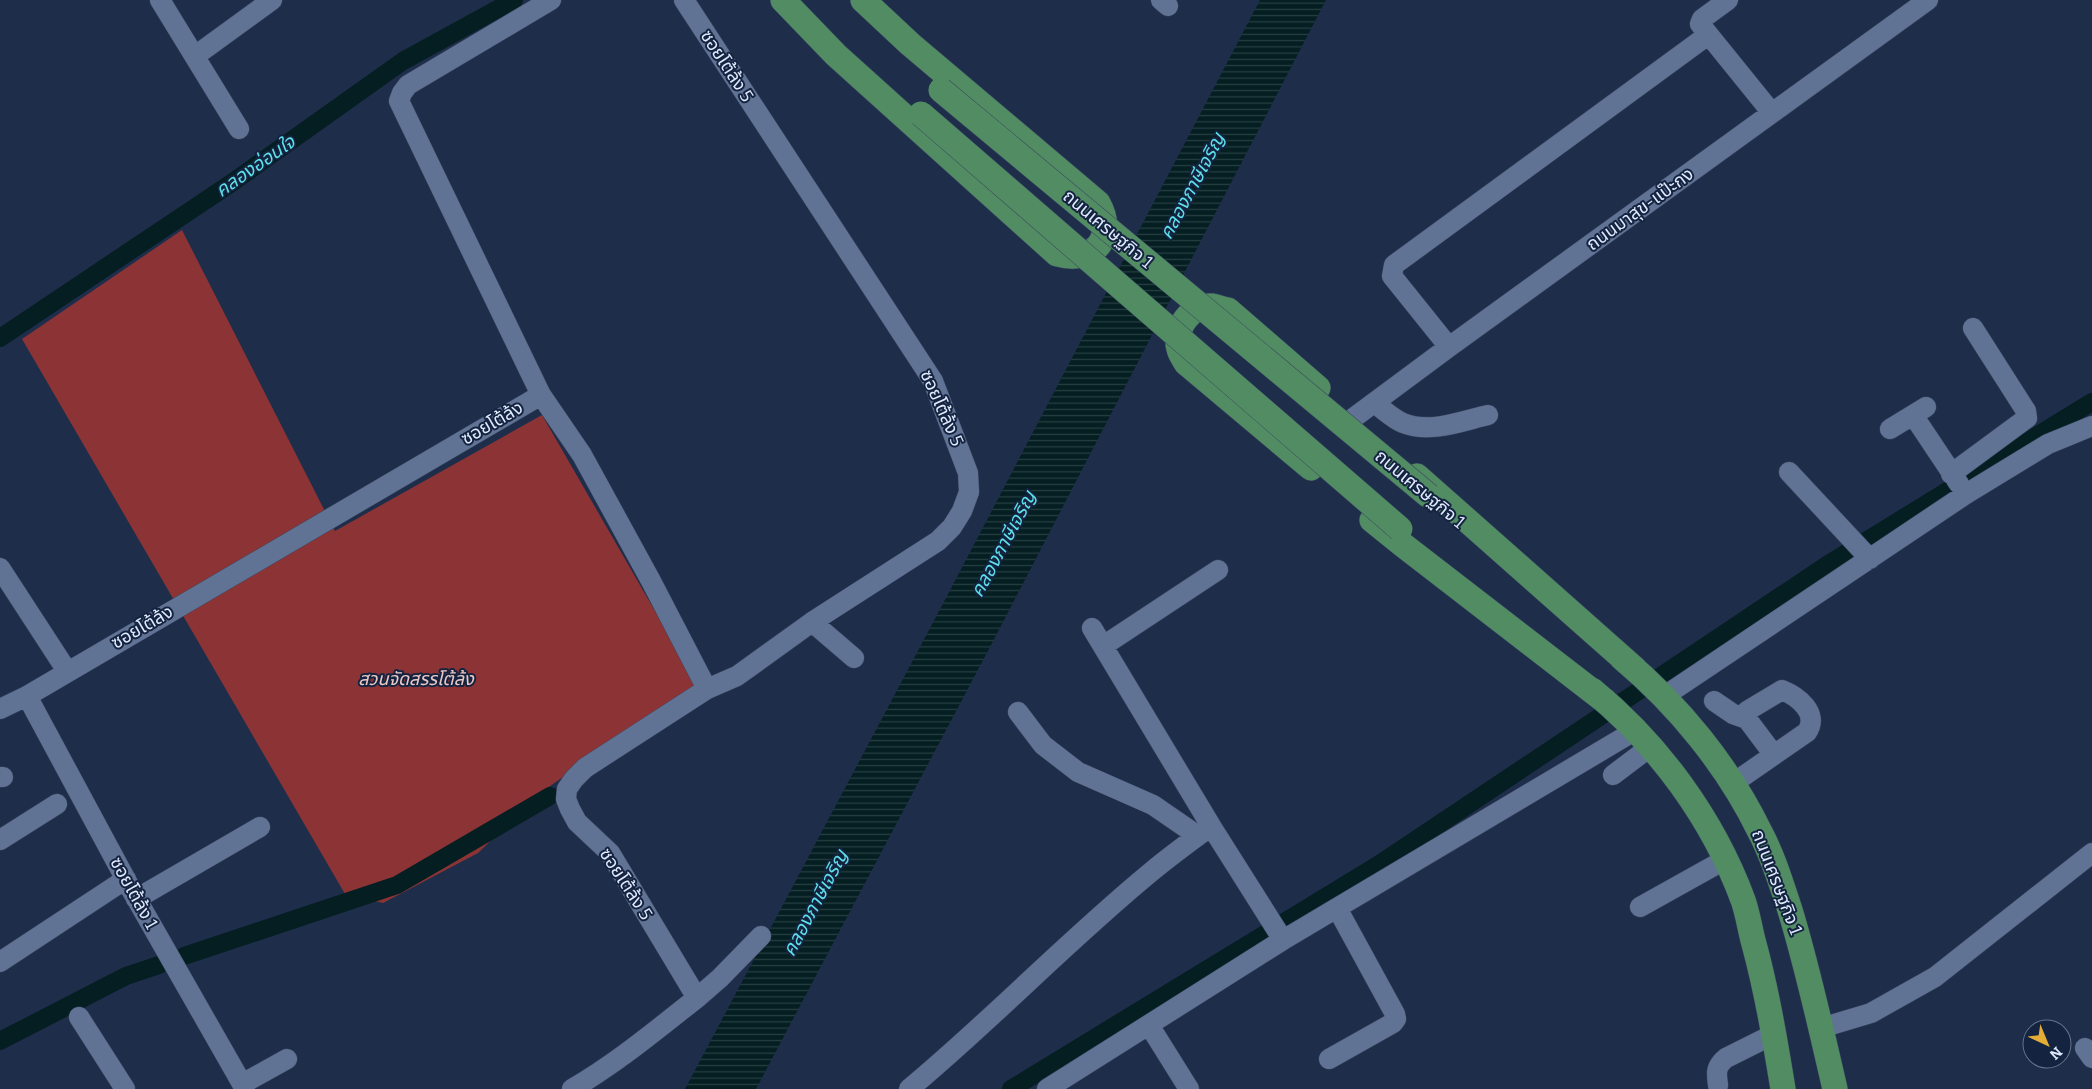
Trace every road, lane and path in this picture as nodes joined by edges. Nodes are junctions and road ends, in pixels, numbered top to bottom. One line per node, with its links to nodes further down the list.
1 (160, 0): 12 (street)
2 (272, 0): 12 (street)
3 (551, 0): 17 (street, ซอยโต้ล้ง)
4 (684, 0): 29 (street, ซอยโต้ล้ง 5)
5 (783, 0): 8 (main road)
6 (799, 0): 38 (main road, ถนนเศรษฐกิจ 1, bridge)
7 (843, 0): 33 (main road, ถนนเศรษฐกิจ 1, bridge)
8 (863, 0)
9 (1728, 0): 11 (street)
10 (1928, 0): 13 (street, ถนนมาสุข-แป๊ะกง)
11 (1708, 35): 13 (street); 16 (street)
12 (195, 56): 14 (street)
13 (1772, 113): 16 (street, ถนนมาสุข-แป๊ะกง)
14 (239, 129)
15 (1973, 328): 24 (street)
16 (1449, 347): 18 (street, ถนนมาสุข-แป๊ะกง)
17 (541, 395): 34 (street, ซอยโต้ล้ง); 35 (street)
18 (1374, 403): 19 (street); 20 (street, ถนนมาสุข-แป๊ะกง)
19 (1488, 415)
20 (1352, 419): 33 (main road); 38 (main road)
21 (2092, 426): 25 (street)
22 (1890, 429): 24 (street)
23 (1789, 472): 26 (street)
24 (1951, 474): 25 (street)
25 (1966, 494): 26 (street)
26 (1870, 559): 37 (street)
27 (0, 568): 34 (street)
28 (1218, 570): 31 (street)
29 (812, 622): 32 (street); 35 (street, ซอยโต้ล้ง 5)
30 (1092, 628): 31 (street)
31 (1103, 646): 49 (street)
32 (854, 658)
33 (1634, 668): 37 (main road, ถนนเศรษฐกิจ 1)
34 (68, 671): 36 (street, ซอยโต้ล้ง)
35 (707, 689): 60 (street, ซอยโต้ล้ง 5)
36 (27, 696): 40 (street, ซอยโต้ล้ง); 53 (street, ซอยโต้ล้ง 1)
37 (1663, 697): 46 (main road, ถนนเศรษฐกิจ 1)
38 (1605, 700): 43 (main road, ถนนเศรษฐกิจ 1)
39 (1714, 701): 42 (street)
40 (0, 709)
41 (1018, 712): 49 (street)
42 (1747, 719): 44 (street); 44 (street)
43 (1643, 739): 45 (street); 52 (main road, ถนนเศรษฐกิจ 1); 56 (street)
44 (1774, 755): 46 (street)
45 (1613, 775)
46 (1732, 784): 63 (main road, ถนนเศรษฐกิจ 1)
47 (57, 804): 50 (street)
48 (260, 827): 54 (street)
49 (1204, 831): 58 (street); 71 (street)
50 (0, 840)
51 (2092, 852): 63 (street)
52 (1726, 859): 55 (street); 64 (main road, ถนนเศรษฐกิจ 1)
53 (126, 880): 54 (street, ซอยโต้ล้ง 1); 59 (street)
54 (136, 898): 68 (street, ซอยโต้ล้ง 1)
55 (1640, 907)
56 (1337, 908): 58 (street); 66 (street)
57 (761, 936): 60 (street)
58 (1283, 940): 62 (street)
59 (0, 962)
60 (696, 998): 70 (street)
61 (79, 1017): 69 (street)
62 (1149, 1025): 72 (street); 73 (street)
63 (1821, 1028): 75 (main road, ถนนเศรษฐกิจ 1)
64 (1774, 1034): 67 (street); 74 (main road, ถนนเศรษฐกิจ 1)
65 (287, 1059): 68 (street)
66 (1329, 1059)
67 (1718, 1085)
68 (243, 1086)
69 (125, 1089)
70 (572, 1089)
71 (909, 1089)
72 (1046, 1089)
73 (1189, 1089)
74 (1783, 1089)
75 (1836, 1089)

